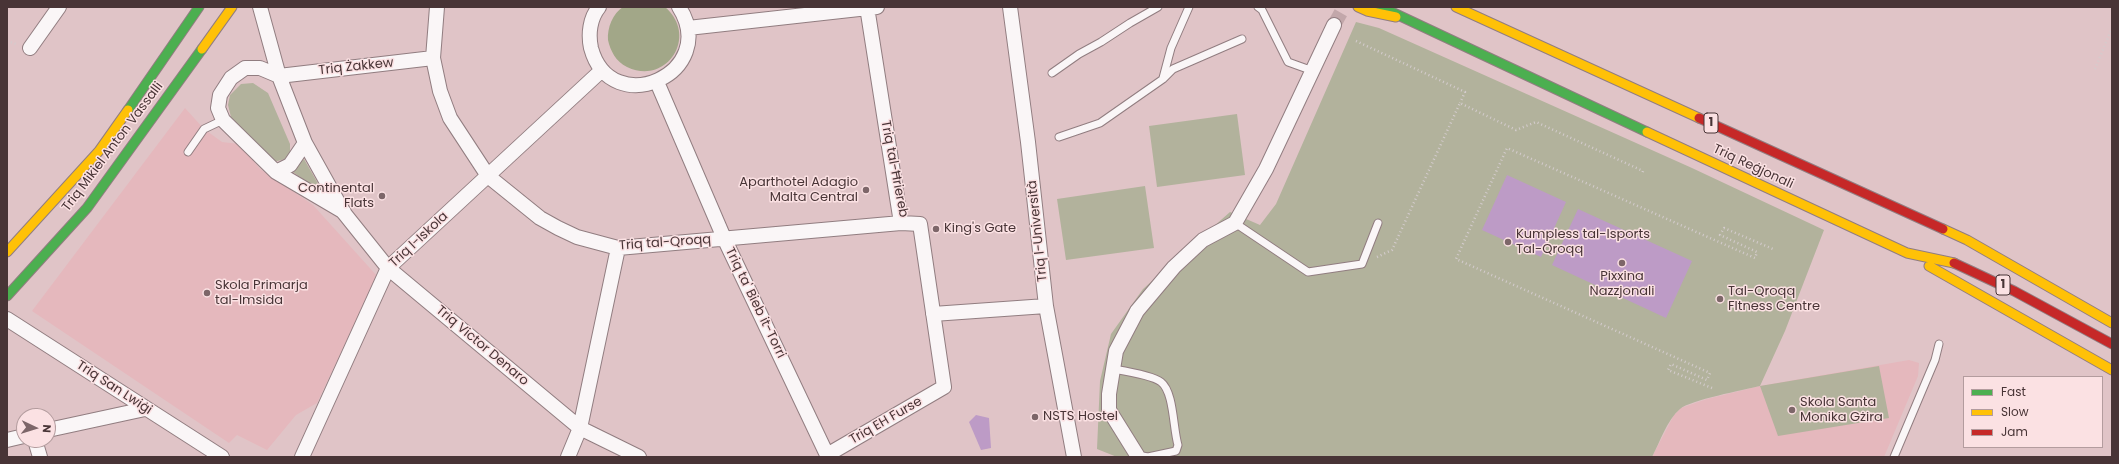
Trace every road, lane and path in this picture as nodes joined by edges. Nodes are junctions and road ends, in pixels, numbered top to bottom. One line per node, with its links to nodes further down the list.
1 (59, 7): 22 (street)
2 (199, 7): 47 (highway, Triq Mikiel Anton Vassalli)
3 (232, 7): 52 (highway, Triq Mikiel Anton Vassalli)
4 (260, 7): 28 (street, Triq Victor Denaro)
5 (437, 7): 23 (street, Triq tal-Qroqq)
6 (679, 7): 18 (street)
7 (870, 7): 18 (street); 40 (street, Triq tal-Ħriereb)
8 (1010, 7): 55 (street, Triq l-Università)
9 (1158, 7): 27 (lane)
10 (1189, 7): 29 (lane)
11 (1258, 7): 26 (lane)
12 (1358, 7): 16 (highway)
13 (1381, 7): 16 (highway, Triq Reġjonali / 1)
14 (1456, 7): 44 (highway, Triq Reġjonali / 1)
15 (597, 8): 25 (street)
16 (1407, 19): 48 (highway, Triq Reġjonali / 1)
17 (1334, 25): 26 (street)
18 (688, 28): 30 (street)
19 (2112, 28): 24 (path)
20 (1242, 39): 29 (lane)
21 (1356, 41): 31 (path)
22 (30, 48)
23 (433, 58): 28 (street, Triq Żakkew); 38 (street, Triq tal-Qroqq)
24 (2095, 69)
25 (602, 70): 30 (street); 38 (street, Triq l-Iskola)
26 (1313, 71): 41 (street)
27 (1052, 73)
28 (278, 76): 32 (street); 34 (street, Triq Victor Denaro)
29 (1163, 79): 33 (lane)
30 (657, 82): 43 (street, Triq ta' Bieb it-Torri)
31 (1460, 103): 37 (path); 49 (path)
32 (223, 120): 35 (lane); 36 (street, Triq Victor Denaro)
33 (1059, 137)
34 (305, 143): 36 (street); 39 (street, Triq Victor Denaro)
35 (188, 152)
36 (276, 172): 39 (street, Triq Victor Denaro)
37 (1642, 174)
38 (488, 176): 45 (street, Triq tal-Qroqq); 50 (street, Triq l-Iskola)
39 (344, 213): 50 (street, Triq Victor Denaro)
40 (902, 223): 43 (street, Triq tal-Qroqq); 56 (street, Triq tal-Ħriereb)
41 (1235, 223): 49 (lane); 61 (street)
42 (1378, 223): 49 (lane)
43 (724, 238): 45 (street, Triq tal-Qroqq); 69 (street, Triq ta' Bieb it-Torri)
44 (1966, 240): 51 (highway); 58 (highway, Triq Reġjonali / 1)
45 (618, 248): 67 (street)
46 (1773, 249): 64 (path)
47 (7, 252)
48 (1907, 253): 60 (highway, Triq Reġjonali / 1); 62 (highway)
49 (1362, 264)
50 (388, 268): 67 (street, Triq Victor Denaro); 72 (street, Triq l-Iskola)
51 (2035, 268)
52 (26, 274): 53 (highway); 54 (highway, Triq Mikiel Anton Vassalli)
53 (7, 286)
54 (7, 296)
55 (1046, 306): 56 (street); 68 (street, Triq l-Università)
56 (933, 314): 63 (street, Triq tal-Ħriereb)
57 (7, 319): 65 (street, Triq San Lwiġi)
58 (2112, 322)
59 (1939, 344): 75 (lane)
60 (2112, 344)
61 (1113, 369): 70 (street); 70 (lane)
62 (2112, 370)
63 (944, 387): 69 (street, Triq EH Furse)
64 (1712, 388)
65 (145, 409): 66 (street); 71 (street, Triq San Lwiġi)
66 (56, 428)
67 (580, 428): 73 (street); 74 (street, Triq Victor Denaro)
68 (1073, 455)
69 (828, 456)
70 (1137, 456)
71 (222, 457)
72 (302, 457)
73 (568, 457)
74 (639, 457)
75 (1894, 457)

